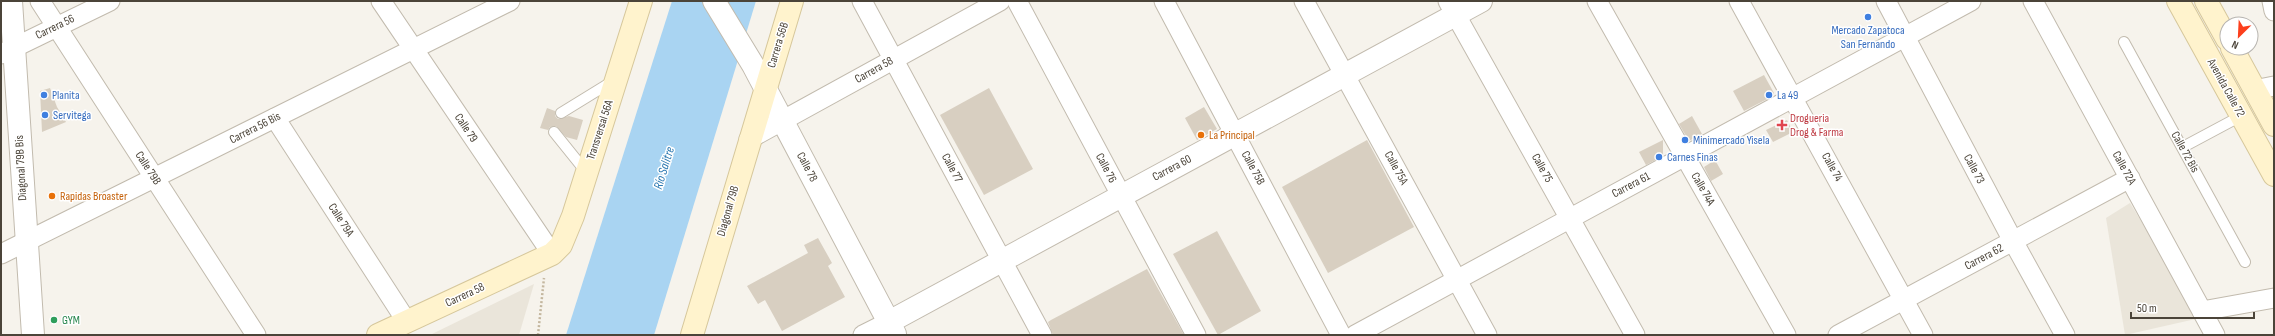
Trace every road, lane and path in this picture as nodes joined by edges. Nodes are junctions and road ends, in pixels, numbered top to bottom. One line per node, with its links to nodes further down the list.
1 (12, 1): 30 (street, Diagonal 79B Bis)
2 (40, 1): 26 (street, Calle 79B)
3 (110, 1): 26 (street, Carrera 56)
4 (381, 1): 29 (street, Calle 79)
5 (510, 1): 29 (street, Carrera 56 Bis)
6 (641, 1): 34 (main road, Transversal 56A)
7 (714, 1): 35 (street, Calle 78)
8 (792, 1): 35 (main road, Carrera 56B)
9 (862, 1): 32 (street, Calle 77)
10 (1000, 1): 32 (street, Carrera 58)
11 (1017, 1): 52 (street, Calle 76)
12 (1164, 1): 44 (street, Calle 75B)
13 (1304, 1): 33 (street, Calle 75A)
14 (1481, 1): 23 (street, Carrera 60)
15 (1597, 1): 47 (street, Calle 74A)
16 (1739, 1): 37 (street, Calle 74)
17 (1886, 1): 27 (street, Calle 73)
18 (1971, 1): 27 (street, Carrera 61)
19 (2033, 1): 51 (street, Calle 72A)
20 (2178, 1): 39 (main road, Avenida Calle 72)
21 (2206, 1): 25 (main road)
22 (2272, 1): 24 (street)
23 (1452, 8): 33 (street, Carrera 60); 53 (street, Calle 75)
24 (2274, 11)
25 (2219, 25)
26 (57, 26): 30 (street, Carrera 56); 50 (street, Calle 79B)
27 (1905, 37): 37 (street, Carrera 61); 54 (street, Calle 73)
28 (2124, 42): 46 (lane, Calle 72 Bis)
29 (414, 49): 40 (street, Carrera 56 Bis); 57 (street, Calle 79)
30 (8, 51): 55 (street, Diagonal 79B Bis)
31 (2238, 56): 36 (main road, Avenida Calle 72)
32 (895, 59): 41 (street, Carrera 58); 58 (street, Calle 77)
33 (1344, 75): 44 (street, Carrera 60); 61 (street, Calle 75A)
34 (616, 79): 38 (lane); 48 (main road, Transversal 56A)
35 (765, 88): 41 (street, Calle 78); 45 (main road, Diagonal 79B)
36 (2264, 88): 42 (main road, Avenida Calle 72)
37 (1794, 97): 47 (street, Carrera 61); 63 (street, Calle 74)
38 (561, 113)
39 (2241, 116): 46 (lane); 49 (main road, Avenida Calle 72)
40 (275, 118): 50 (street, Carrera 56 Bis); 65 (street, Calle 79A)
41 (783, 122): 45 (street, Carrera 58); 66 (street, Calle 78)
42 (2274, 126)
43 (554, 132): 48 (lane)
44 (1235, 134): 52 (street, Carrera 60); 75 (street, Calle 75B)
45 (749, 139): 71 (main road, Diagonal 79B)
46 (2182, 147): 59 (lane, Calle 72 Bis)
47 (1684, 157): 53 (street, Carrera 61); 79 (street, Calle 74A)
48 (586, 173): 57 (main road, Transversal 56A)
49 (2274, 175)
50 (155, 178): 55 (street, Carrera 56 Bis); 68 (street, Calle 79B)
51 (2130, 178): 54 (street, Carrera 62); 64 (street, Calle 72A)
52 (1121, 196): 58 (street, Carrera 60); 74 (street, Calle 76)
53 (1570, 218): 61 (street, Carrera 61); 78 (street, Calle 75)
54 (2013, 241): 63 (street, Carrera 62); 82 (street, Calle 73)
55 (26, 242): 56 (street, Carrera 56 Bis); 67 (street, Diagonal 79B Bis)
56 (1, 254)
57 (552, 254): 65 (main road, Carrera 58)
58 (1001, 261): 66 (street, Carrera 60); 73 (street, Calle 77)
59 (2245, 262)
60 (544, 276): 70 (path)
61 (1457, 280): 76 (street, Carrera 61); 77 (street, Calle 75A)
62 (2274, 298): 64 (street)
63 (1904, 300): 80 (street, Carrera 62); 81 (street, Calle 74)
64 (2202, 311): 83 (street, Calle 72A)
65 (407, 322): 69 (main road, Carrera 58)
66 (892, 328): 72 (street, Carrera 60)
67 (33, 335)
68 (256, 335)
69 (378, 335)
70 (538, 335)
71 (692, 335)
72 (863, 335)
73 (1042, 335)
74 (1196, 335)
75 (1341, 335)
76 (1355, 335)
77 (1487, 335)
78 (1635, 335)
79 (1786, 335)
80 (1838, 335)
81 (1923, 335)
82 (2065, 335)
83 (2214, 335)

